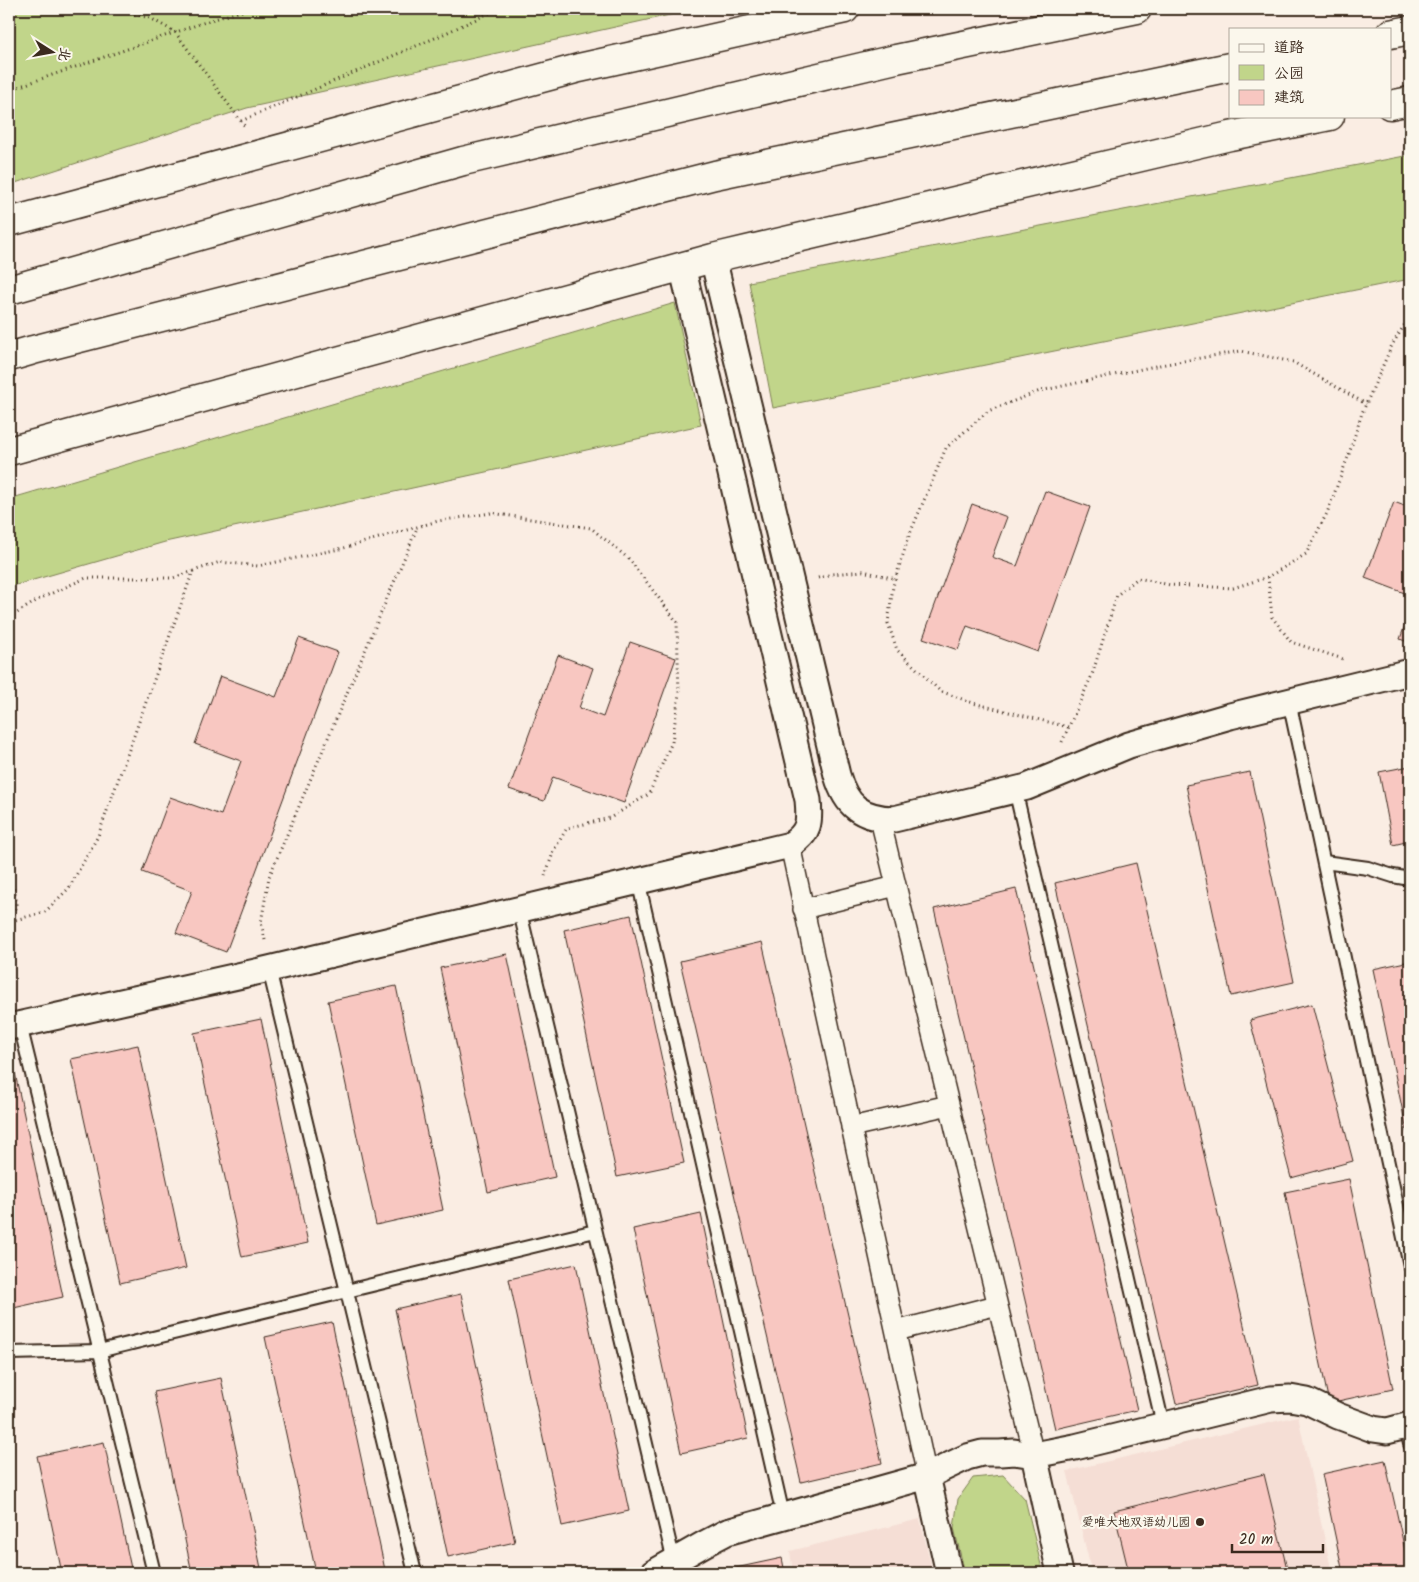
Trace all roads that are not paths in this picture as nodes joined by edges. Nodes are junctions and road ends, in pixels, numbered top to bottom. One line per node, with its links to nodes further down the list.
1 (845, 9): 9 (main road)
2 (1137, 9): 12 (main road)
3 (1410, 30): 4 (main road)
4 (1392, 34)
5 (1229, 67): 13 (main road)
6 (1410, 101): 7 (main road)
7 (1392, 105)
8 (1320, 118): 10 (main road)
9 (9, 222)
10 (713, 258): 11 (main road); 18 (street)
11 (682, 266): 14 (main road); 19 (street)
12 (9, 290)
13 (9, 358)
14 (9, 452)
15 (1410, 672): 16 (street)
16 (1289, 701): 17 (street); 20 (lane)
17 (1015, 790): 18 (street); 37 (lane)
18 (880, 819): 23 (street)
19 (790, 844): 22 (street); 25 (street)
20 (1324, 862): 21 (lane); 31 (lane)
21 (1410, 879)
22 (638, 880): 24 (street); 41 (lane)
23 (896, 886): 25 (street); 28 (street)
24 (527, 906): 26 (street); 30 (lane)
25 (804, 909): 29 (street)
26 (268, 969): 27 (street); 32 (lane)
27 (14, 1026): 35 (lane)
28 (949, 1105): 29 (street); 33 (street)
29 (851, 1127): 34 (street)
30 (596, 1231): 32 (lane); 42 (lane)
31 (1410, 1266)
32 (347, 1291): 35 (lane); 44 (lane)
33 (998, 1305): 34 (street); 39 (street)
34 (896, 1331): 40 (street)
35 (99, 1351): 36 (lane); 43 (lane)
36 (9, 1353)
37 (1163, 1425): 38 (street); 39 (street)
38 (1409, 1432)
39 (1034, 1455): 40 (street); 46 (street)
40 (927, 1476): 41 (street); 45 (street)
41 (783, 1515): 42 (street)
42 (664, 1567)
43 (154, 1573)
44 (415, 1573)
45 (948, 1573)
46 (1060, 1573)

